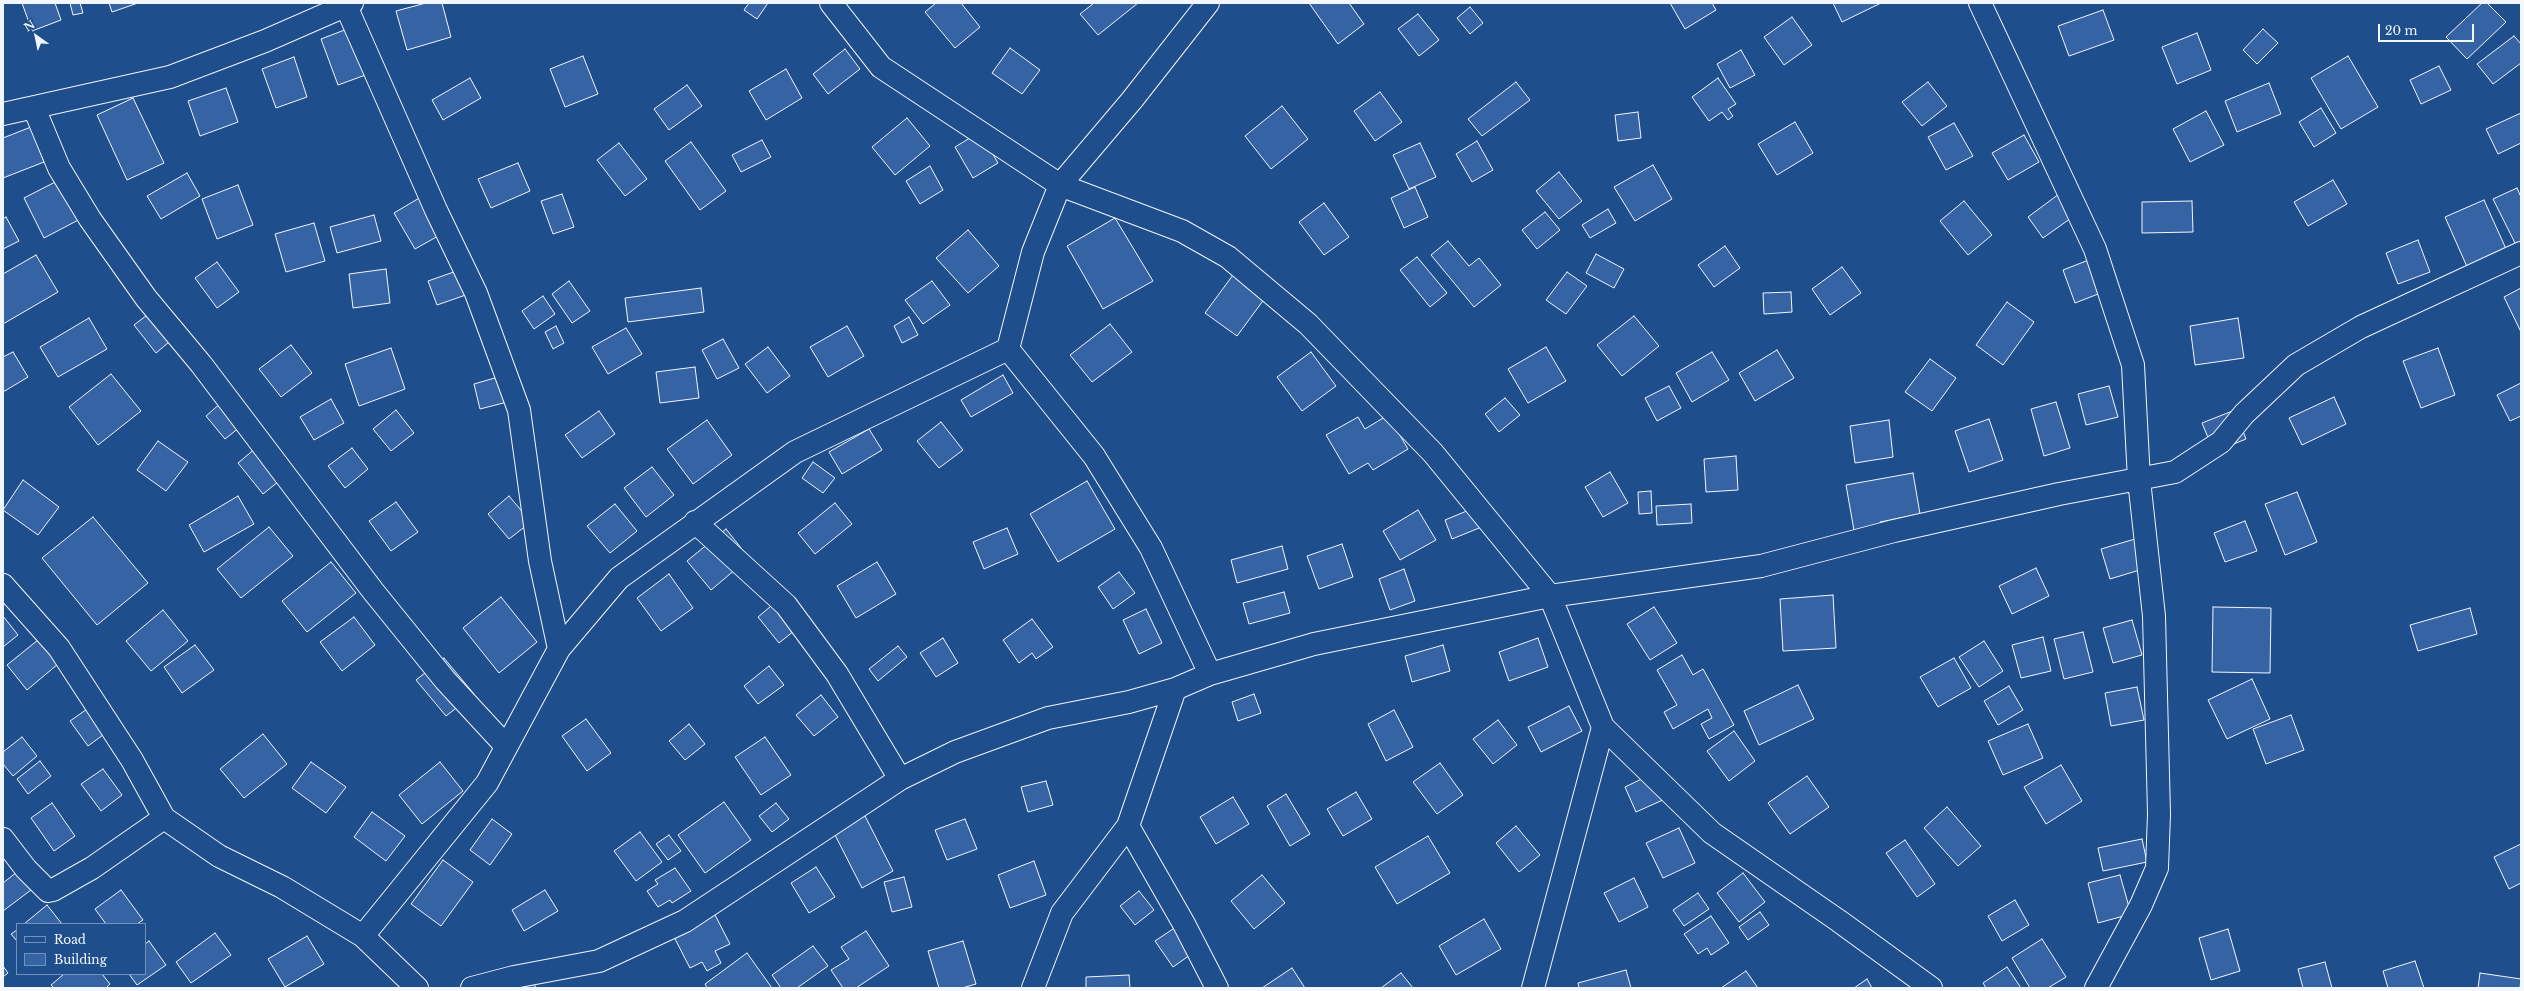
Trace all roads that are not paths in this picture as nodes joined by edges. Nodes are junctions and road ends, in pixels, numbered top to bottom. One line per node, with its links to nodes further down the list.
1 (831, 3): 7 (street)
2 (1208, 3): 7 (street)
3 (1980, 3): 10 (street)
4 (349, 4): 5 (street); 14 (street)
5 (34, 108): 6 (street); 18 (street)
6 (3, 114)
7 (1060, 185): 9 (street); 13 (street)
8 (2521, 253): 10 (street)
9 (1008, 349): 11 (street); 15 (street)
10 (2139, 480): 13 (street); 30 (street)
11 (696, 522): 14 (street); 19 (street)
12 (3, 585): 20 (street)
13 (1550, 596): 15 (street); 17 (street)
14 (559, 649): 18 (street)
15 (1210, 674): 16 (street)
16 (1175, 689): 19 (street); 21 (street)
17 (1603, 727): 28 (street); 29 (street)
18 (506, 746): 23 (street)
19 (900, 779): 25 (street)
20 (164, 818): 22 (street); 23 (street)
21 (1128, 826): 26 (street); 27 (street)
22 (3, 839)
23 (363, 936): 24 (street)
24 (417, 988)
25 (472, 988)
26 (1033, 988)
27 (1217, 988)
28 (1533, 988)
29 (1931, 988)
30 (2096, 988)

